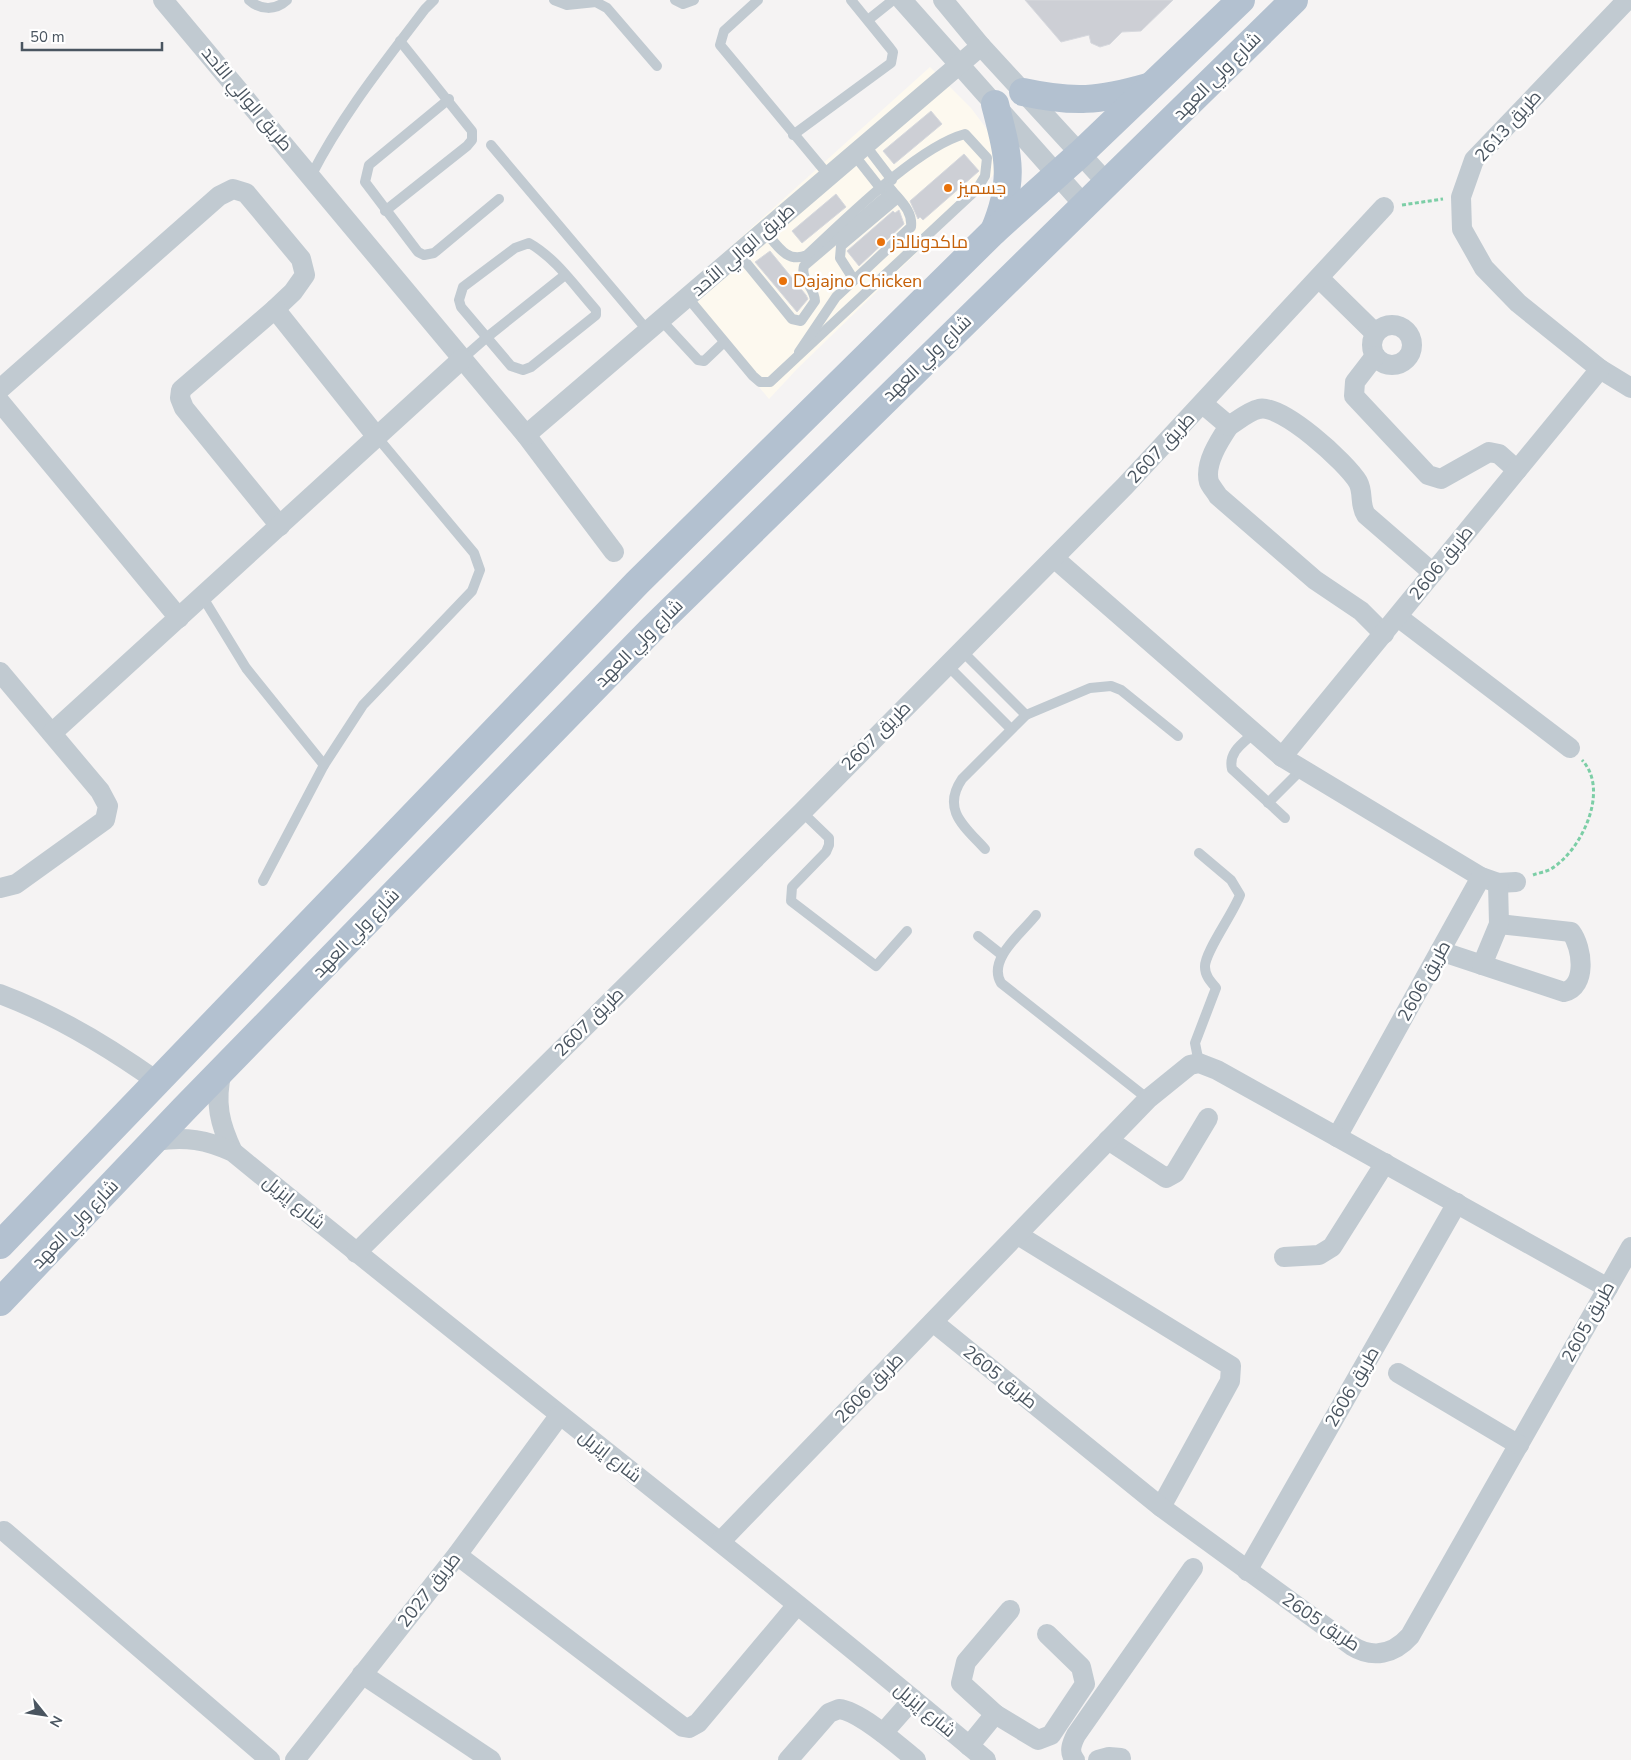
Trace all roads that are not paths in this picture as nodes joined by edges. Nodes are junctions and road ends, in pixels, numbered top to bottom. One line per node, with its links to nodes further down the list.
1 (163, 0): 30 (street, طريق الوالي الأحد)
2 (249, 0): 3 (lane)
3 (287, 0)
4 (434, 0): 18 (lane)
5 (554, 0): 20 (lane)
6 (675, 0): 7 (lane)
7 (694, 0)
8 (758, 0): 26 (lane)
9 (851, 0): 17 (lane)
10 (893, 0): 17 (lane)
11 (902, 0): 21 (street)
12 (943, 0): 19 (street)
13 (1241, 0): 22 (main road)
14 (1294, 0): 32 (main road, شارع ولي العهد)
15 (1627, 0): 16 (street); 53 (street, طريق 2613)
16 (1631, 4)
17 (868, 20): 26 (lane)
18 (400, 41): 24 (lane); 30 (lane)
19 (982, 46): 21 (street, طريق الوالي الأحد); 23 (street)
20 (657, 66)
21 (961, 66): 25 (street); 28 (street, طريق الوالي الأحد)
22 (1150, 86): 23 (main road); 29 (main road)
23 (1023, 92): 29 (street)
24 (449, 99): 37 (lane); 37 (lane)
25 (995, 104): 34 (street); 39 (main road)
26 (793, 135): 31 (lane)
27 (492, 145): 46 (lane)
28 (861, 151): 31 (street, طريق الوالي الأحد); 33 (lane); 33 (lane)
29 (1080, 154): 32 (street); 34 (main road)
30 (312, 176): 51 (street, طريق الوالي الأحد)
31 (829, 176): 38 (street, طريق الوالي الأحد)
32 (1107, 183): 34 (main road, شارع ولي العهد)
33 (890, 189): 38 (lane); 40 (lane); 43 (lane); 43 (lane); 52 (lane)
34 (1071, 191): 39 (main road, شارع ولي العهد); 99 (main road, شارع ولي العهد)
35 (500, 199): 37 (lane)
36 (1384, 207): 42 (street, طريق 2607)
37 (385, 211)
38 (765, 231): 40 (street, طريق الوالي الأحد)
39 (994, 231): 100 (main road, شارع ولي العهد)
40 (739, 254): 44 (street, طريق الوالي الأحد)
41 (565, 275): 48 (lane); 48 (lane); 48 (lane)
42 (1320, 278): 47 (street); 57 (street, طريق 2607)
43 (854, 280): 52 (lane)
44 (688, 298): 46 (street, طريق الوالي الأحد); 49 (lane)
45 (275, 309): 55 (street); 60 (street); 62 (street)
46 (655, 326): 49 (lane); 59 (street, طريق الوالي الأحد)
47 (1375, 334): 50 (street); 50 (street)
48 (486, 338): 51 (lane)
49 (724, 342): 52 (lane)
50 (1375, 356): 61 (street)
51 (462, 359): 59 (street, طريق الوالي الأحد); 60 (street)
52 (790, 365)
53 (1600, 368): 54 (street, طريق 2613); 61 (street, طريق 2606)
54 (1631, 388)
55 (0, 389)
56 (0, 402): 68 (street)
57 (1203, 404): 58 (street); 64 (street, طريق 2607)
58 (1229, 426): 65 (street); 69 (street)
59 (526, 435): 63 (street, طريق الوالي الأحد)
60 (377, 437): 62 (street); 80 (lane)
61 (1517, 470): 65 (street, طريق 2606)
62 (280, 526): 66 (street)
63 (614, 552)
64 (1054, 558): 70 (street, طريق 2607); 76 (street)
65 (1433, 574): 67 (street, طريق 2606)
66 (202, 596): 68 (street); 80 (lane)
67 (1398, 617): 69 (street, طريق 2606); 78 (street)
68 (178, 618): 75 (street)
69 (1384, 634): 79 (street, طريق 2606)
70 (962, 650): 71 (street, طريق 2607); 73 (lane)
71 (947, 665): 74 (lane); 83 (street, طريق 2607)
72 (0, 672): 75 (street)
73 (1026, 715): 74 (lane); 77 (lane)
74 (1010, 728): 85 (lane)
75 (52, 733): 89 (street)
76 (1254, 733): 79 (street); 82 (lane)
77 (1178, 736)
78 (1570, 748)
79 (1282, 757): 81 (street)
80 (324, 765): 87 (lane)
81 (1302, 769): 82 (lane); 88 (street)
82 (1268, 803): 84 (lane)
83 (802, 812): 92 (lane); 113 (street, طريق 2607)
84 (1285, 818)
85 (985, 849)
86 (1199, 854): 98 (lane)
87 (263, 881)
88 (1498, 881): 91 (street); 94 (street, طريق 2606)
89 (0, 888)
90 (1036, 915): 95 (lane)
91 (1499, 924): 96 (street); 96 (street)
92 (907, 931)
93 (978, 936): 95 (lane)
94 (1440, 951): 96 (street); 104 (street, طريق 2606)
95 (1002, 955): 101 (lane)
96 (1482, 965)
97 (0, 994): 100 (street)
98 (1199, 1063): 101 (street, طريق 2606); 104 (street)
99 (222, 1072): 102 (main road, شارع ولي العهد); 107 (street, شارع إيزيل)
100 (158, 1082): 102 (main road); 111 (main road, شارع ولي العهد)
101 (1148, 1099): 105 (street, طريق 2606)
102 (184, 1109): 106 (main road, شارع ولي العهد)
103 (1208, 1118): 105 (street)
104 (1337, 1136): 108 (street)
105 (1108, 1140): 110 (street, طريق 2606)
106 (156, 1141): 107 (street, شارع إيزيل); 116 (main road, شارع ولي العهد)
107 (233, 1152): 113 (street, شارع إيزيل)
108 (1385, 1163): 109 (street); 114 (street)
109 (1457, 1203): 115 (street); 126 (street, طريق 2606)
110 (1018, 1235): 117 (street, طريق 2606); 121 (street)
111 (0, 1245)
112 (1631, 1247): 115 (street, طريق 2605)
113 (356, 1253): 119 (street, شارع إيزيل)
114 (1284, 1257)
115 (1608, 1288): 120 (street, طريق 2605)
116 (0, 1302)
117 (933, 1322): 121 (street, طريق 2605); 123 (street, طريق 2606)
118 (1398, 1374): 120 (street)
119 (559, 1416): 123 (street, شارع إيزيل); 124 (street, طريق 2027)
120 (1519, 1445): 126 (street, طريق 2605)
121 (1160, 1507): 126 (street, طريق 2605)
122 (4, 1531): 136 (street)
123 (721, 1542): 127 (street, شارع إيزيل)
124 (456, 1555): 127 (street); 130 (street, طريق 2027)
125 (1194, 1568): 142 (street)
126 (1248, 1571)
127 (797, 1605): 131 (street, شارع إيزيل)
128 (1010, 1610): 132 (street)
129 (1047, 1634): 132 (street)
130 (362, 1674): 137 (street, طريق 2027); 138 (street)
131 (913, 1699): 133 (street); 134 (street, شارع إيزيل)
132 (995, 1714): 134 (street)
133 (883, 1733): 139 (street); 140 (street)
134 (969, 1746): 141 (street, شارع إيزيل)
135 (1121, 1758): 143 (street)
136 (270, 1760)
137 (294, 1760)
138 (491, 1760)
139 (788, 1760)
140 (916, 1760)
141 (986, 1760)
142 (1075, 1760)
143 (1098, 1760)

